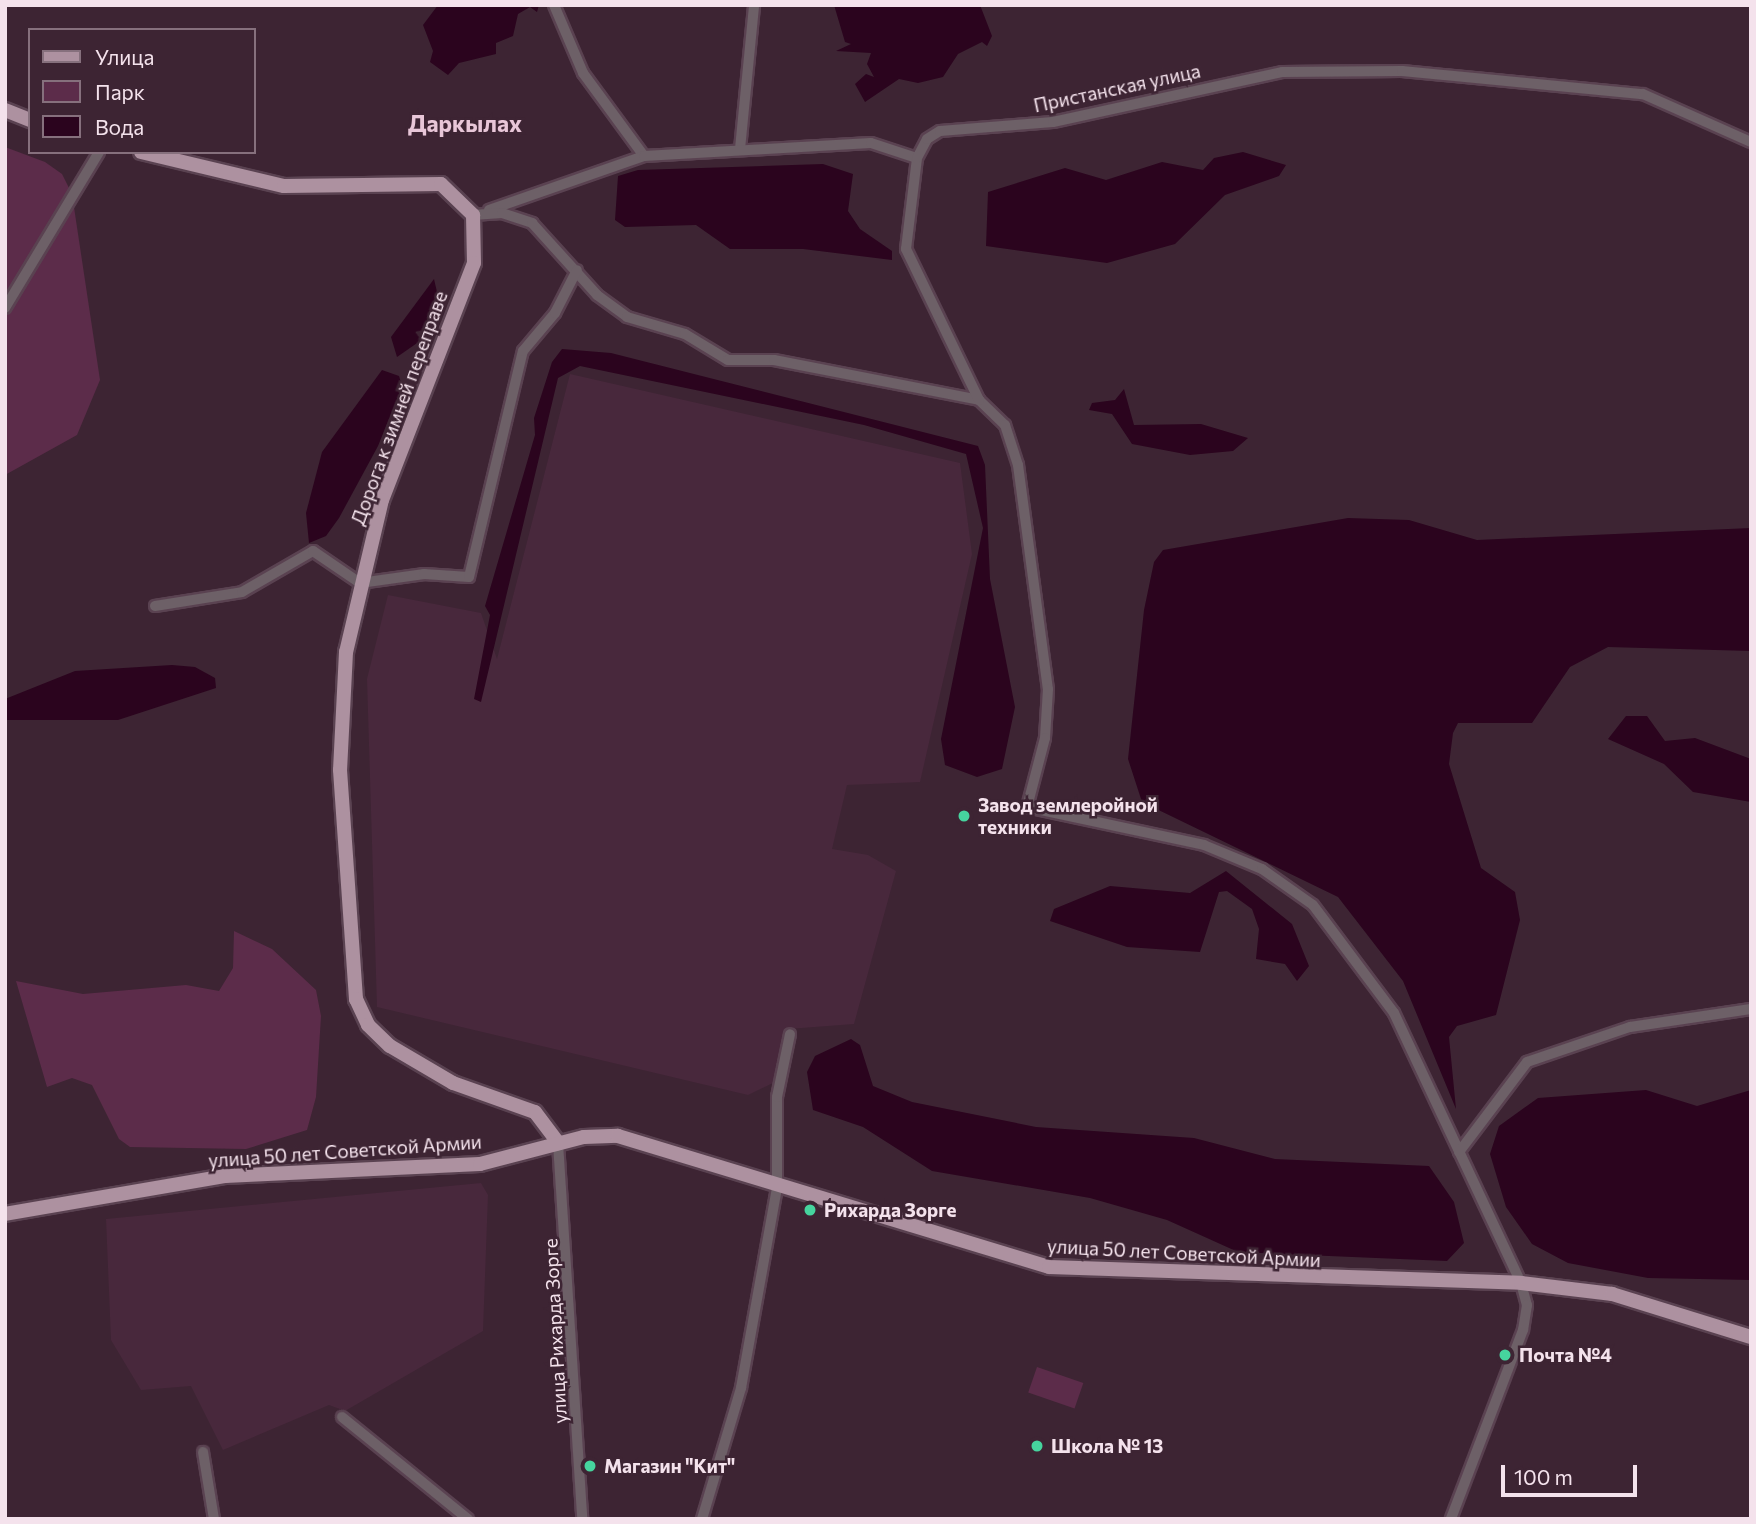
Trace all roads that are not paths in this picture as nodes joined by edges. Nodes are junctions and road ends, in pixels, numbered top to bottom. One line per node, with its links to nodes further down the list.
1 (554, 5): 9 (street)
2 (754, 5): 6 (street)
3 (5, 110): 4 (main road)
4 (28, 119)
5 (1751, 142): 10 (street, Пристанская улица)
6 (740, 149): 9 (street); 10 (street)
7 (98, 154): 13 (street)
8 (149, 154): 11 (main road)
9 (644, 156): 11 (street)
10 (917, 158): 14 (street)
11 (473, 215): 12 (street); 15 (main road, Дорога к зимней переправе)
12 (576, 270): 14 (street); 15 (street)
13 (5, 308)
14 (979, 400): 20 (street)
15 (360, 583): 16 (street); 19 (main road, Дорога к зимней переправе)
16 (155, 606)
17 (1751, 1009): 20 (street)
18 (790, 1034): 21 (street)
19 (558, 1143): 21 (main road, улица 50 лет Советской Армии); 22 (main road, улица 50 лет Советской Армии); 29 (street, улица Рихарда Зорге)
20 (1459, 1153): 23 (street)
21 (777, 1187): 23 (main road, улица 50 лет Советской Армии); 30 (street)
22 (5, 1214)
23 (1521, 1283): 24 (main road, улица 50 лет Советской Армии); 31 (street)
24 (1751, 1337)
25 (342, 1417): 28 (street)
26 (203, 1452): 27 (street)
27 (214, 1519)
28 (467, 1519)
29 (583, 1519)
30 (702, 1519)
31 (1451, 1519)

